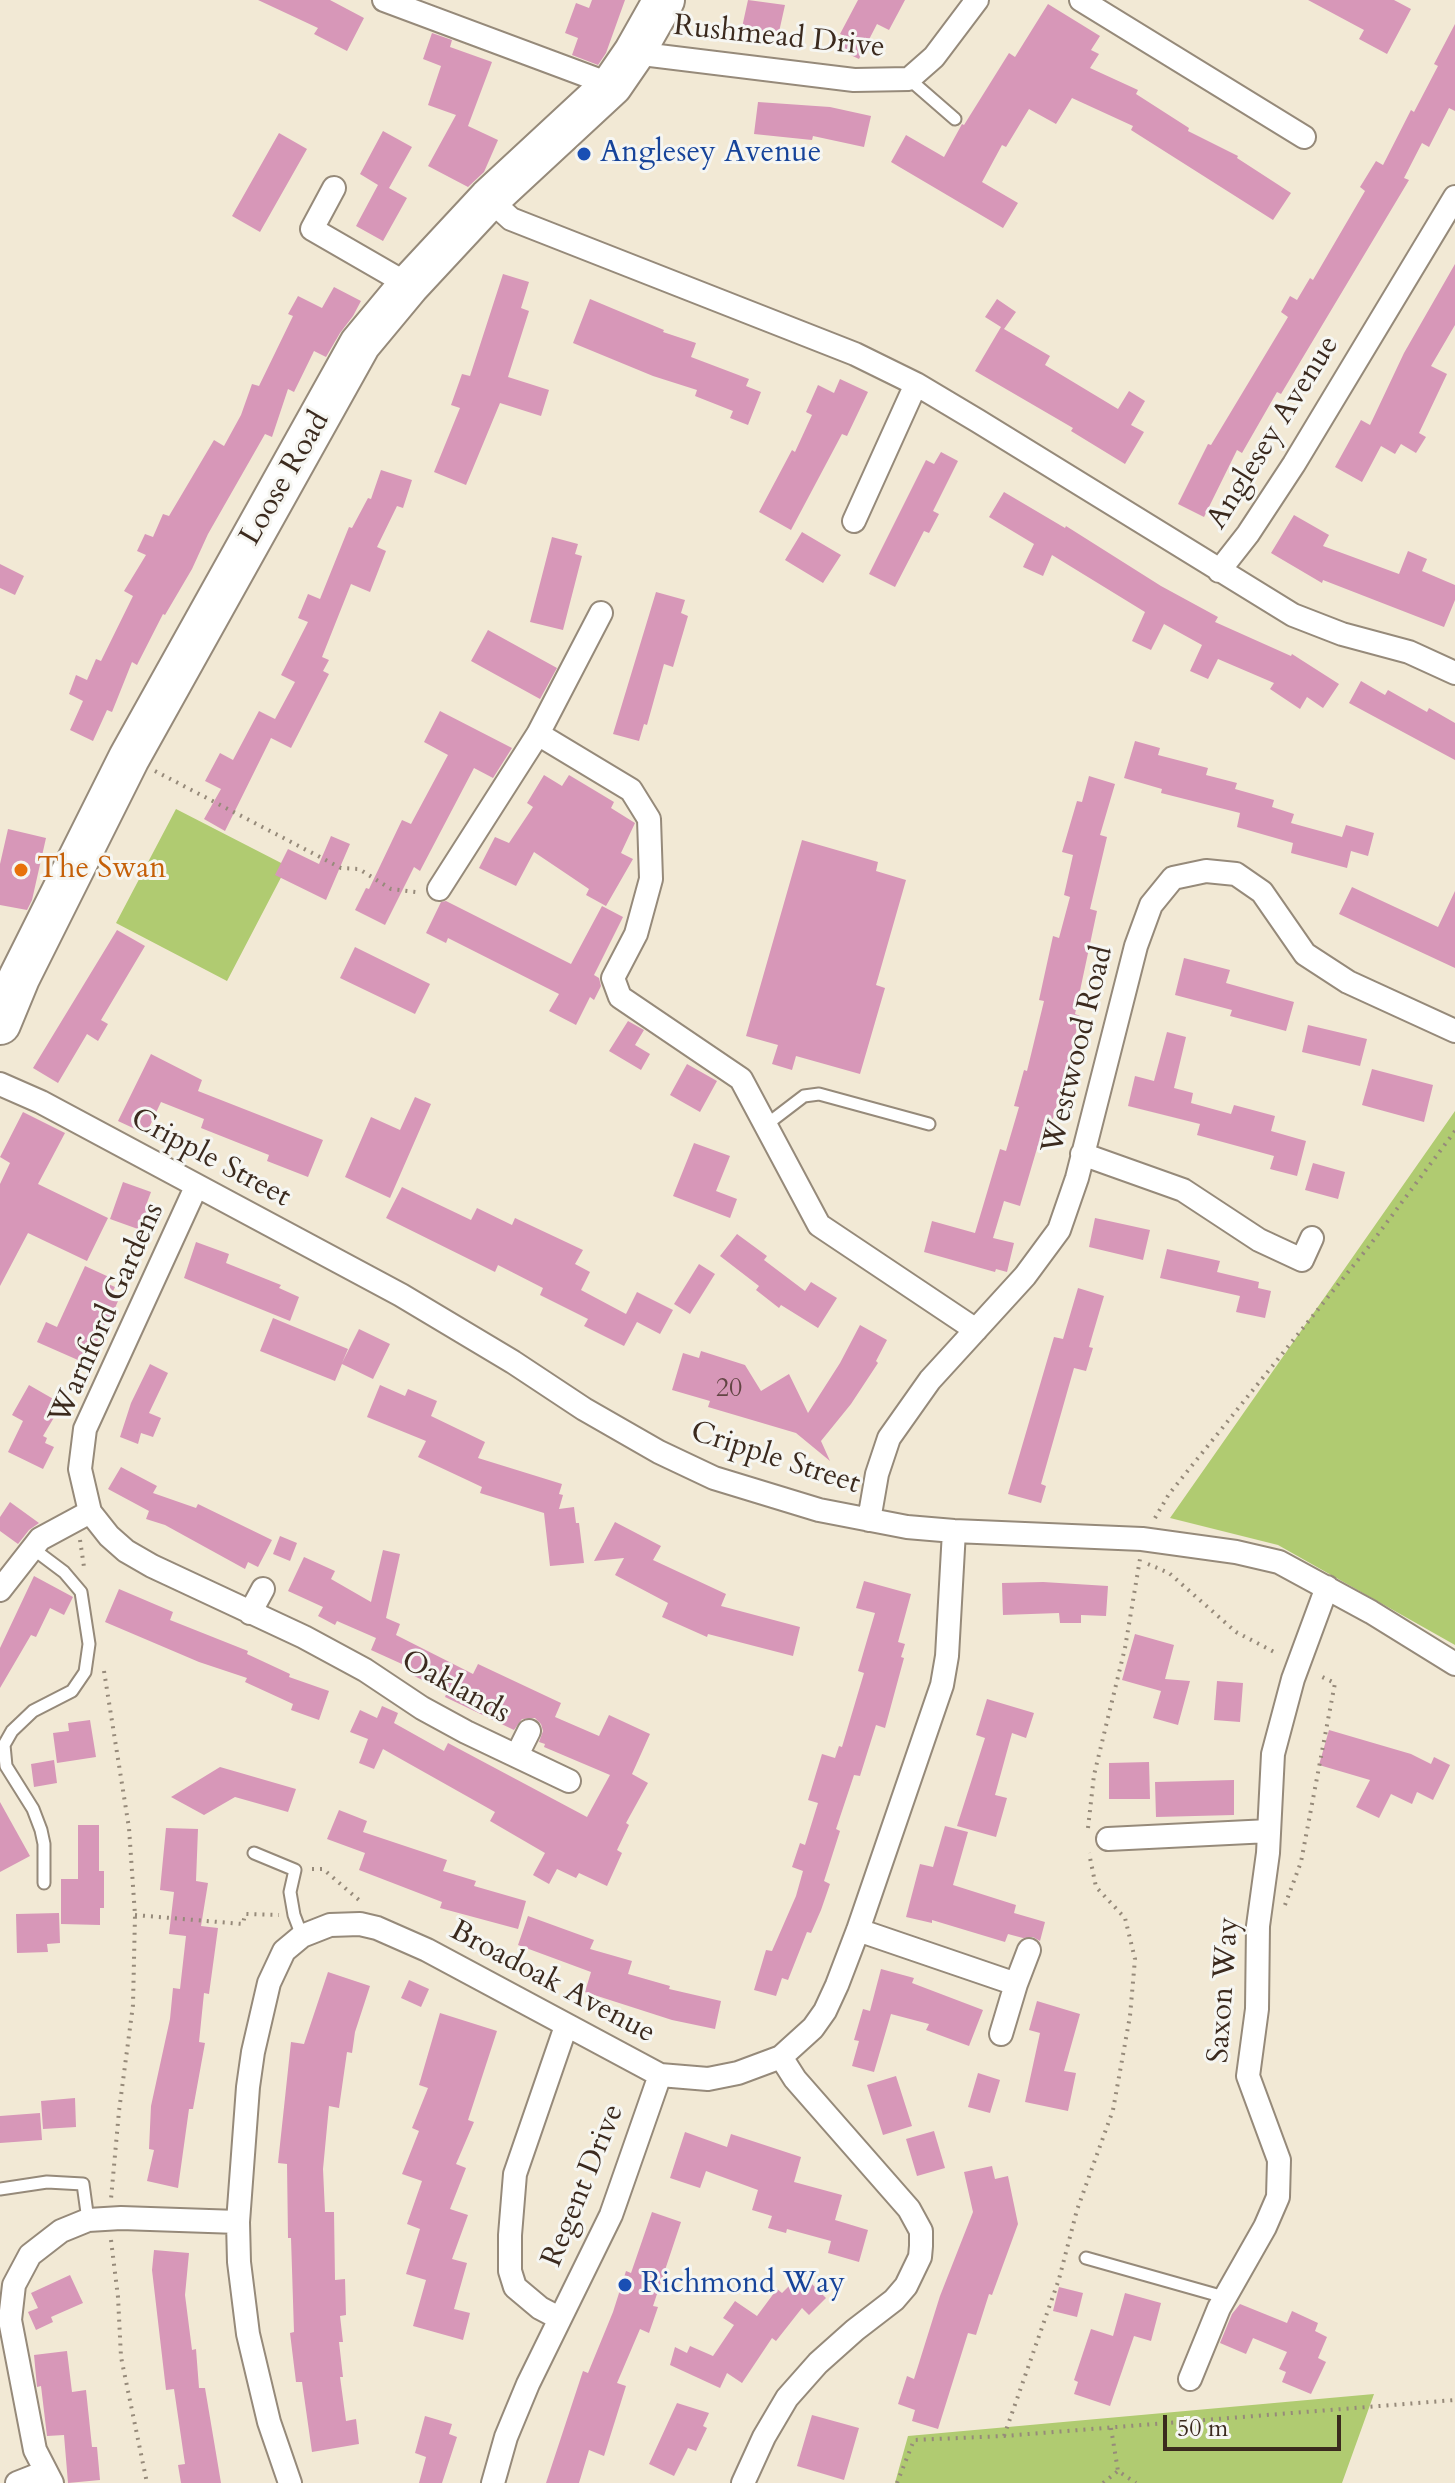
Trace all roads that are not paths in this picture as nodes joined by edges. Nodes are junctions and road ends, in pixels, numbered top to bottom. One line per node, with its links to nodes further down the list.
1 (384, 0): 5 (street, Rushmead Drive)
2 (664, 0): 5 (highway, Loose Road)
3 (977, 0): 6 (street, Rushmead Drive)
4 (1081, 0): 8 (street)
5 (623, 69): 6 (street, Rushmead Drive); 11 (highway, Loose Road)
6 (909, 79): 7 (lane)
7 (955, 119)
8 (1304, 137)
9 (334, 188): 12 (street)
10 (1455, 197): 15 (street, Anglesey Avenue)
11 (489, 199): 12 (highway, Loose Road); 13 (street, Anglesey Avenue)
12 (409, 285): 20 (highway, Loose Road)
13 (916, 384): 14 (street); 15 (street, Anglesey Avenue)
14 (854, 521)
15 (1219, 571): 17 (street)
16 (601, 613): 18 (street)
17 (1455, 673)
18 (538, 734): 19 (street); 24 (street)
19 (439, 889)
20 (0, 1024)
21 (1455, 1031): 25 (street, Westwood Road)
22 (0, 1084): 26 (street, Cripple Street)
23 (929, 1124): 24 (lane)
24 (766, 1125): 28 (street)
25 (1082, 1154): 27 (street); 28 (street, Westwood Road)
26 (196, 1187): 29 (street, Warnford Gardens); 30 (street, Cripple Street)
27 (1312, 1238)
28 (976, 1330): 30 (street, Westwood Road)
29 (84, 1516): 32 (street); 36 (street, Warnford Gardens)
30 (869, 1520): 31 (street, Cripple Street)
31 (954, 1531): 33 (street, Cripple Street); 47 (street, Broadoak Avenue)
32 (32, 1548): 35 (street); 45 (lane)
33 (1327, 1587): 37 (street, Cripple Street); 42 (street, Saxon Way)
34 (263, 1589): 36 (street)
35 (0, 1590)
36 (250, 1613): 38 (street, Warnford Gardens)
37 (1455, 1664)
38 (365, 1670): 40 (street, Oaklands)
39 (529, 1731): 40 (street, Oaklands)
40 (517, 1755): 41 (street, Oaklands)
41 (569, 1781)
42 (1269, 1831): 43 (street); 58 (street, Saxon Way)
43 (1097, 1841)
44 (254, 1853): 46 (lane)
45 (44, 1883)
46 (298, 1925): 50 (street, Broadoak Avenue); 56 (street)
47 (858, 1930): 49 (street); 52 (street, Broadoak Avenue)
48 (1029, 1950): 49 (street)
49 (1016, 1984): 51 (street)
50 (566, 2026): 53 (street, Broadoak Avenue); 59 (street, Regent Drive)
51 (1001, 2034)
52 (781, 2057): 53 (street, Broadoak Avenue); 66 (street)
53 (660, 2075): 59 (street, Regent Drive)
54 (0, 2189): 55 (lane)
55 (98, 2220): 56 (street); 60 (street)
56 (238, 2222): 64 (street)
57 (1086, 2258): 58 (lane)
58 (1224, 2297): 61 (street, Saxon Way)
59 (559, 2318): 65 (street, Regent Drive)
60 (8, 2360): 62 (street)
61 (1190, 2379)
62 (49, 2478): 63 (street)
63 (17, 2483)
64 (290, 2483)
65 (493, 2483)
66 (743, 2483)

